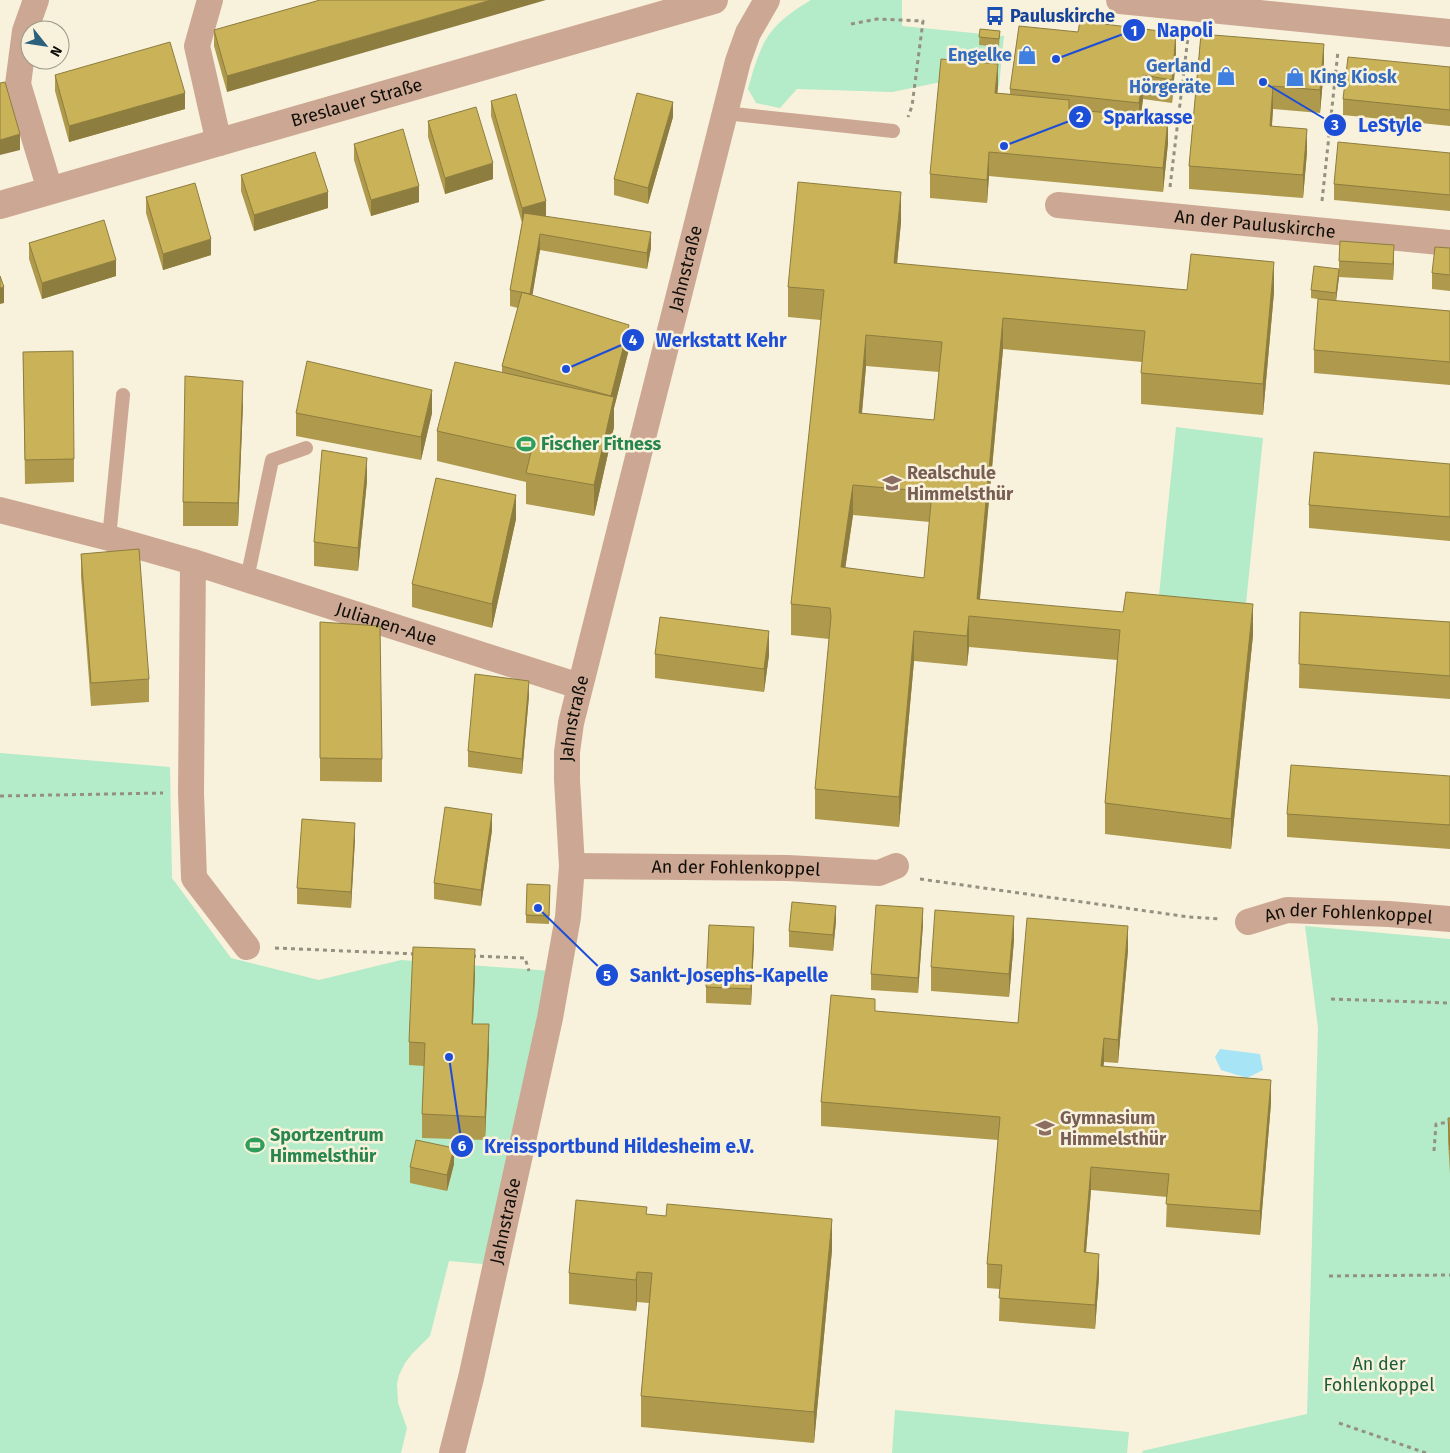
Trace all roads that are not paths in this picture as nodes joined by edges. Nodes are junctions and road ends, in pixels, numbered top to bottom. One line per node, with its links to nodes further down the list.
1 (36, 0): 10 (street)
2 (210, 0): 9 (street)
3 (714, 0): 9 (street, Breslauer Straße)
4 (767, 0): 7 (street, Jahnstraße)
5 (1120, 0): 6 (street)
6 (1450, 33)
7 (725, 113): 8 (lane); 20 (street, Jahnstraße)
8 (893, 131)
9 (218, 143): 10 (street, Breslauer Straße)
10 (50, 190): 12 (street, Breslauer Straße)
11 (1058, 204): 13 (street, An der Pauluskirche)
12 (0, 205)
13 (1450, 243)
14 (123, 395): 17 (lane)
15 (306, 448): 19 (lane)
16 (0, 510): 17 (street, Julianen-Aue)
17 (109, 538): 18 (street, Julianen-Aue)
18 (193, 562): 19 (street, Julianen-Aue); 25 (street)
19 (247, 579): 20 (street, Julianen-Aue)
20 (579, 686): 21 (street, Jahnstraße)
21 (572, 866): 22 (street, An der Fohlenkoppel); 26 (street, Jahnstraße)
22 (888, 870)
23 (1450, 919): 24 (street, An der Fohlenkoppel)
24 (1248, 922)
25 (247, 947)
26 (452, 1453)

